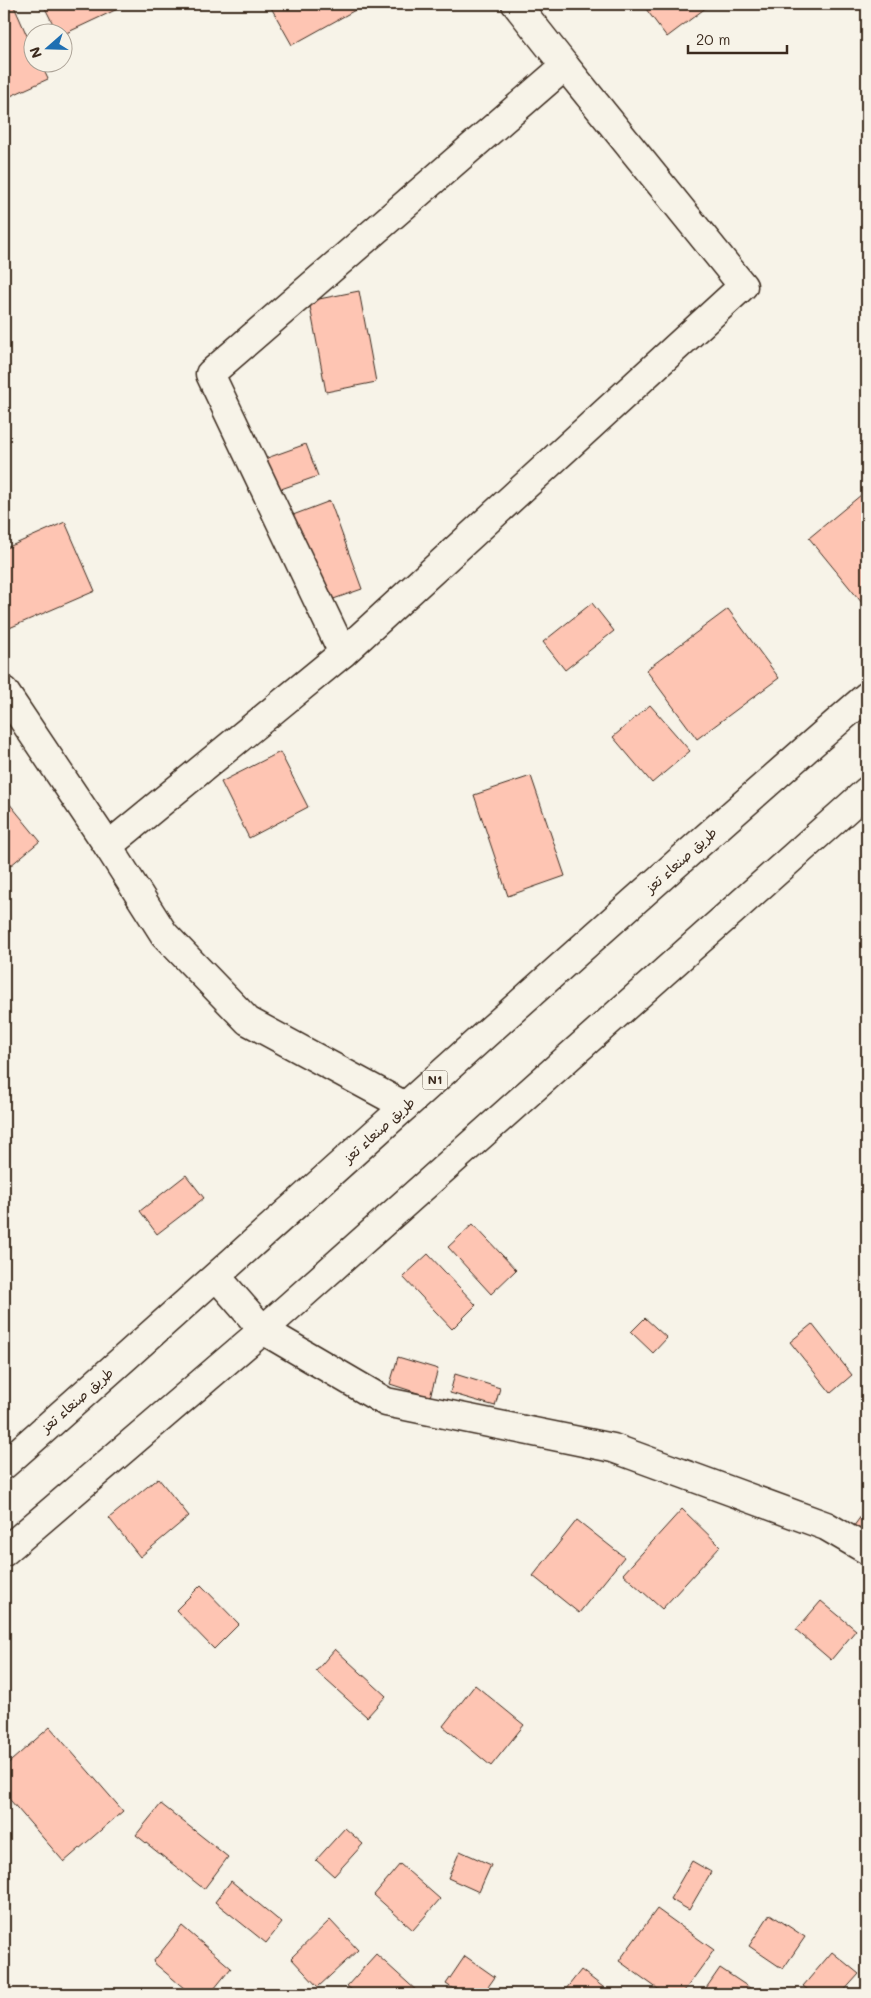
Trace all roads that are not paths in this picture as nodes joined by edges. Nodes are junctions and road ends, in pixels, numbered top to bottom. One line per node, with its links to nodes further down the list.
1 (516, 4): 2 (main road)
2 (565, 66): 3 (main road); 3 (main road)
3 (343, 653): 7 (main road)
4 (4, 692): 7 (main road)
5 (867, 696): 8 (main road, طريق صنعاء تعز / N1)
6 (867, 791): 10 (main road)
7 (108, 846): 8 (main road)
8 (405, 1106): 9 (main road, طريق صنعاء تعز / N1)
9 (218, 1277): 10 (main road); 11 (main road, طريق صنعاء تعز / N1)
10 (263, 1330): 12 (main road); 13 (main road)
11 (4, 1465)
12 (867, 1550)
13 (4, 1552)

